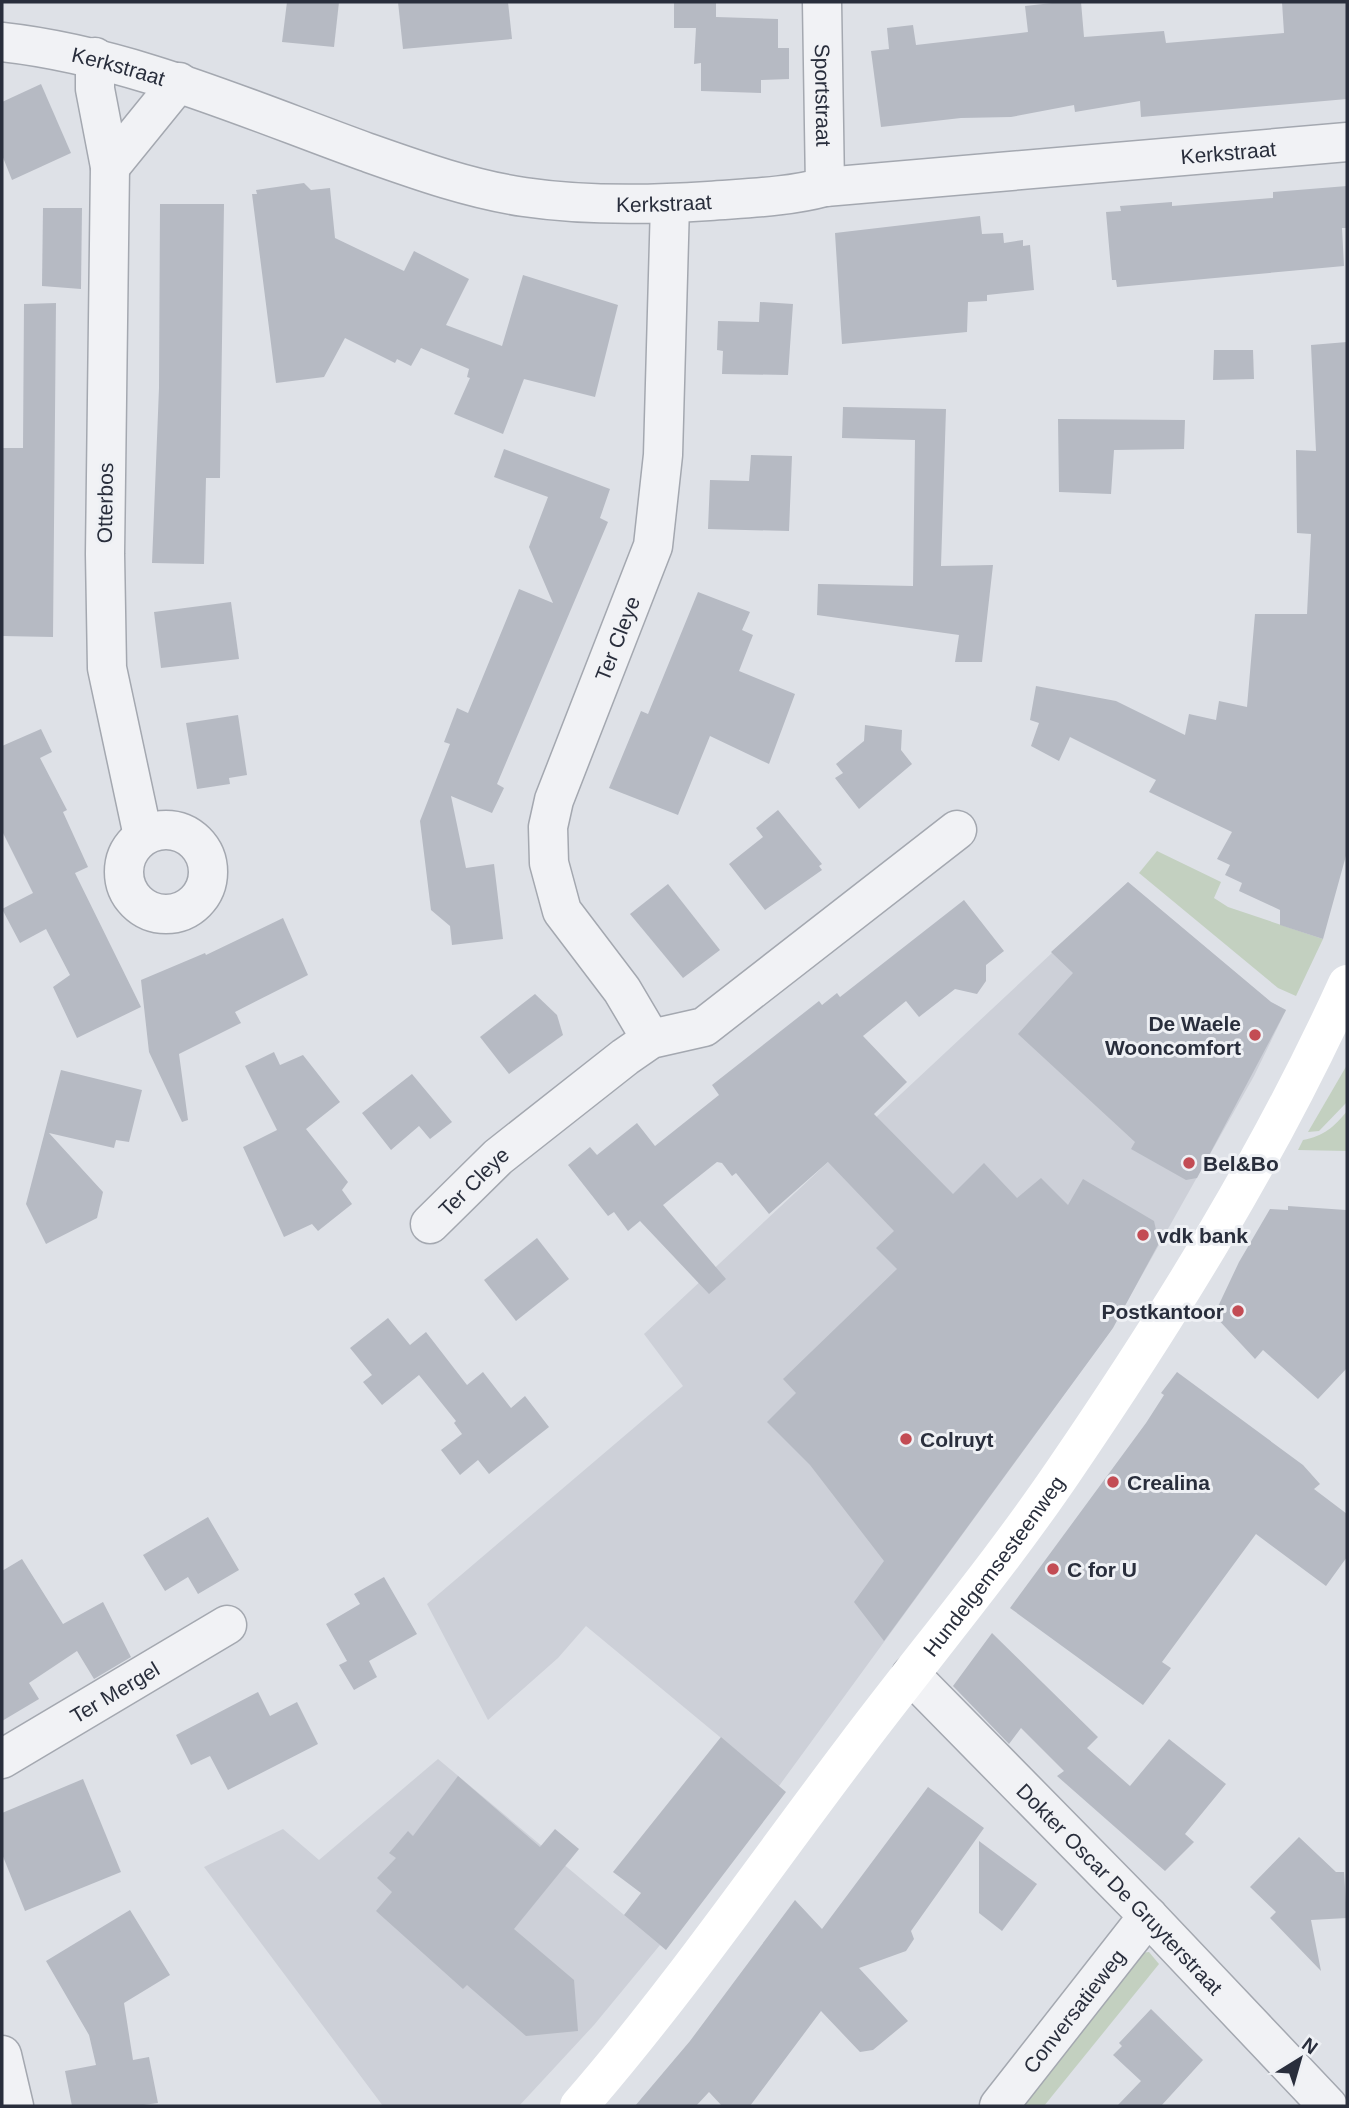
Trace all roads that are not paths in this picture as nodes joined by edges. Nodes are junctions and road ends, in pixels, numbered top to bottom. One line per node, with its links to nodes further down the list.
1 (822, 2): 7 (street, Sportstraat)
2 (2, 42): 3 (street, Kerkstraat)
3 (95, 57): 4 (street, Kerkstraat); 6 (street, Otterbos)
4 (179, 82): 6 (street); 8 (street, Kerkstraat)
5 (1347, 142): 7 (street, Kerkstraat)
6 (110, 167): 10 (street, Otterbos)
7 (825, 187): 8 (street, Kerkstraat)
8 (670, 204): 12 (street, Ter Cleye)
9 (957, 830): 12 (street, Ter Cleye)
10 (143, 836)
11 (1347, 984): 15 (main road, Hundelgemsesteenweg)
12 (651, 1039): 13 (street, Ter Cleye)
13 (430, 1224)
14 (227, 1625): 16 (street, Ter Mergel)
15 (911, 1675): 17 (street, Dokter Oscar De Gruyterstraat); 20 (main road, Hundelgemsesteenweg)
16 (2, 1759)
17 (1148, 1916): 21 (street, Conversatieweg); 22 (street, Dokter Oscar De Gruyterstraat)
18 (2, 2054): 19 (street)
19 (14, 2106)
20 (579, 2106)
21 (999, 2106)
22 (1328, 2106)

